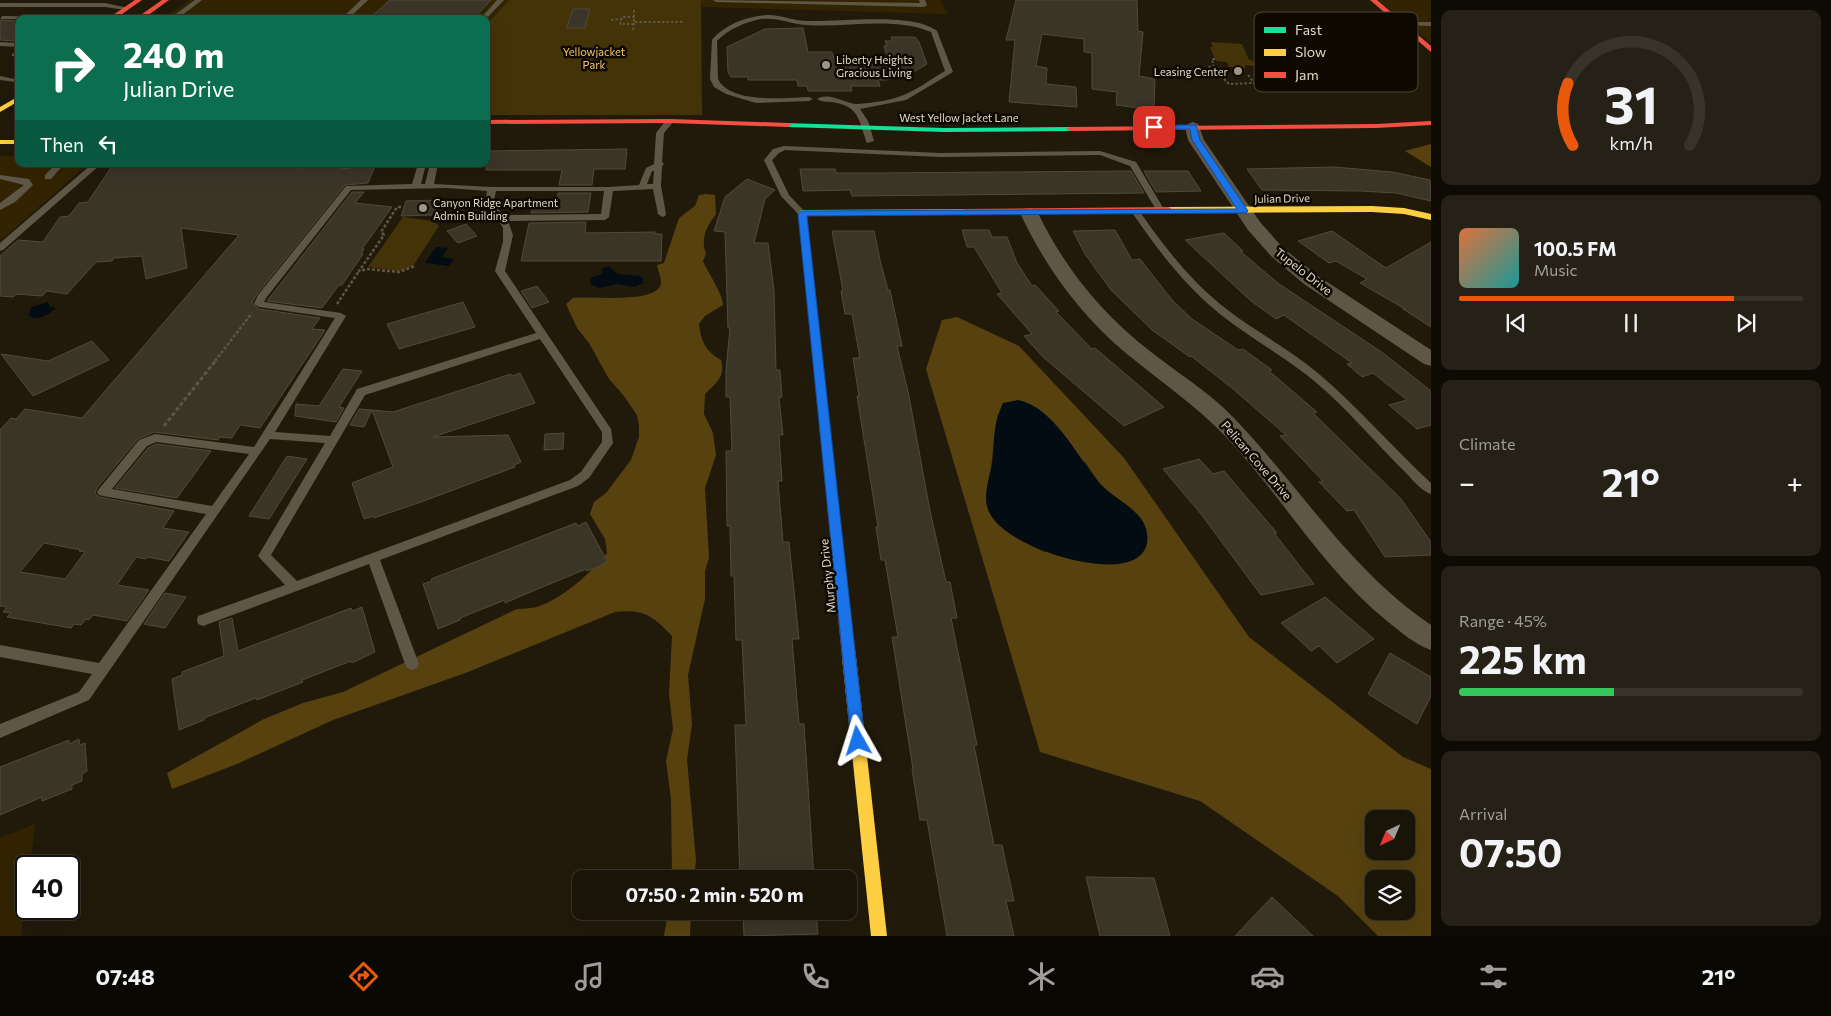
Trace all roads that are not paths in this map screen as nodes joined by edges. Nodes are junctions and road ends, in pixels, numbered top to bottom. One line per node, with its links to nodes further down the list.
1 (113, 0): 10 (lane)
2 (139, 0): 12 (street)
3 (166, 0): 15 (street)
4 (199, 0): 16 (lane)
5 (365, 0): 17 (lane)
6 (501, 0): 18 (lane)
7 (716, 0): 8 (lane)
8 (922, 0)
9 (1373, 0): 13 (street)
10 (105, 3): 11 (lane); 12 (lane)
11 (0, 5)
12 (126, 8): 14 (street)
13 (1387, 12)
14 (116, 15)
15 (144, 15)
16 (178, 15)
17 (348, 15)
18 (487, 15)
19 (3, 18): 20 (lane)
20 (15, 18)
21 (1418, 24): 22 (lane)
22 (1431, 24)
23 (1418, 39): 26 (street)
24 (0, 44): 25 (lane)
25 (15, 45)
26 (1431, 50)
27 (0, 78): 28 (lane)
28 (15, 79)
29 (15, 80): 30 (street)
30 (0, 90)
31 (809, 99): 34 (lane)
32 (821, 99): 34 (lane)
33 (15, 101): 35 (street)
34 (856, 107): 39 (lane)
35 (0, 110)
36 (670, 121): 37 (street, West Yellow Jacket Lane); 39 (street, West Yellow Jacket Lane); 41 (lane)
37 (490, 122)
38 (1431, 123): 42 (street, West Yellow Jacket Lane)
39 (867, 128): 42 (street, West Yellow Jacket Lane); 44 (lane)
40 (490, 133): 41 (street)
41 (656, 133): 50 (lane)
42 (1196, 137): 66 (street, Tupelo Drive)
43 (780, 138): 44 (street)
44 (870, 141): 49 (street)
45 (0, 142): 46 (street)
46 (15, 142)
47 (1012, 142): 48 (street, West Yellow Jacket Lane)
48 (1101, 142)
49 (927, 143)
50 (660, 164): 59 (lane); 60 (lane)
51 (57, 167): 56 (lane)
52 (94, 167): 72 (lane)
53 (421, 167): 57 (lane)
54 (433, 167): 58 (lane)
55 (0, 177): 63 (lane)
56 (48, 177)
57 (416, 186): 58 (lane); 75 (lane)
58 (430, 186): 61 (lane)
59 (657, 186): 60 (lane); 68 (lane)
60 (642, 187): 62 (lane)
61 (492, 189): 62 (lane); 70 (lane)
62 (609, 189): 70 (lane)
63 (0, 207)
64 (1135, 211): 65 (street, Julian Drive); 67 (street, Julian Drive); 78 (lane)
65 (1160, 211): 66 (street, Julian Drive); 69 (lane)
66 (1243, 211): 71 (street, Julian Drive); 74 (street, Tupelo Drive)
67 (1029, 213): 69 (street, Julian Drive); 83 (street, Pelican Cove Drive)
68 (662, 214)
69 (802, 214): 88 (street, Murphy Drive)
70 (504, 218): 73 (lane)
71 (1431, 218)
72 (0, 248)
73 (541, 335): 76 (lane); 80 (lane)
74 (1431, 358)
75 (267, 435): 76 (lane); 77 (lane)
76 (332, 440): 81 (lane)
77 (257, 451): 79 (lane); 79 (lane)
78 (1431, 490)
79 (214, 511): 86 (lane)
80 (373, 558): 81 (lane); 85 (lane)
81 (295, 588): 82 (lane)
82 (203, 620)
83 (1431, 639)
84 (0, 651): 86 (lane)
85 (412, 664)
86 (103, 670): 87 (lane)
87 (0, 731)
88 (878, 936)

